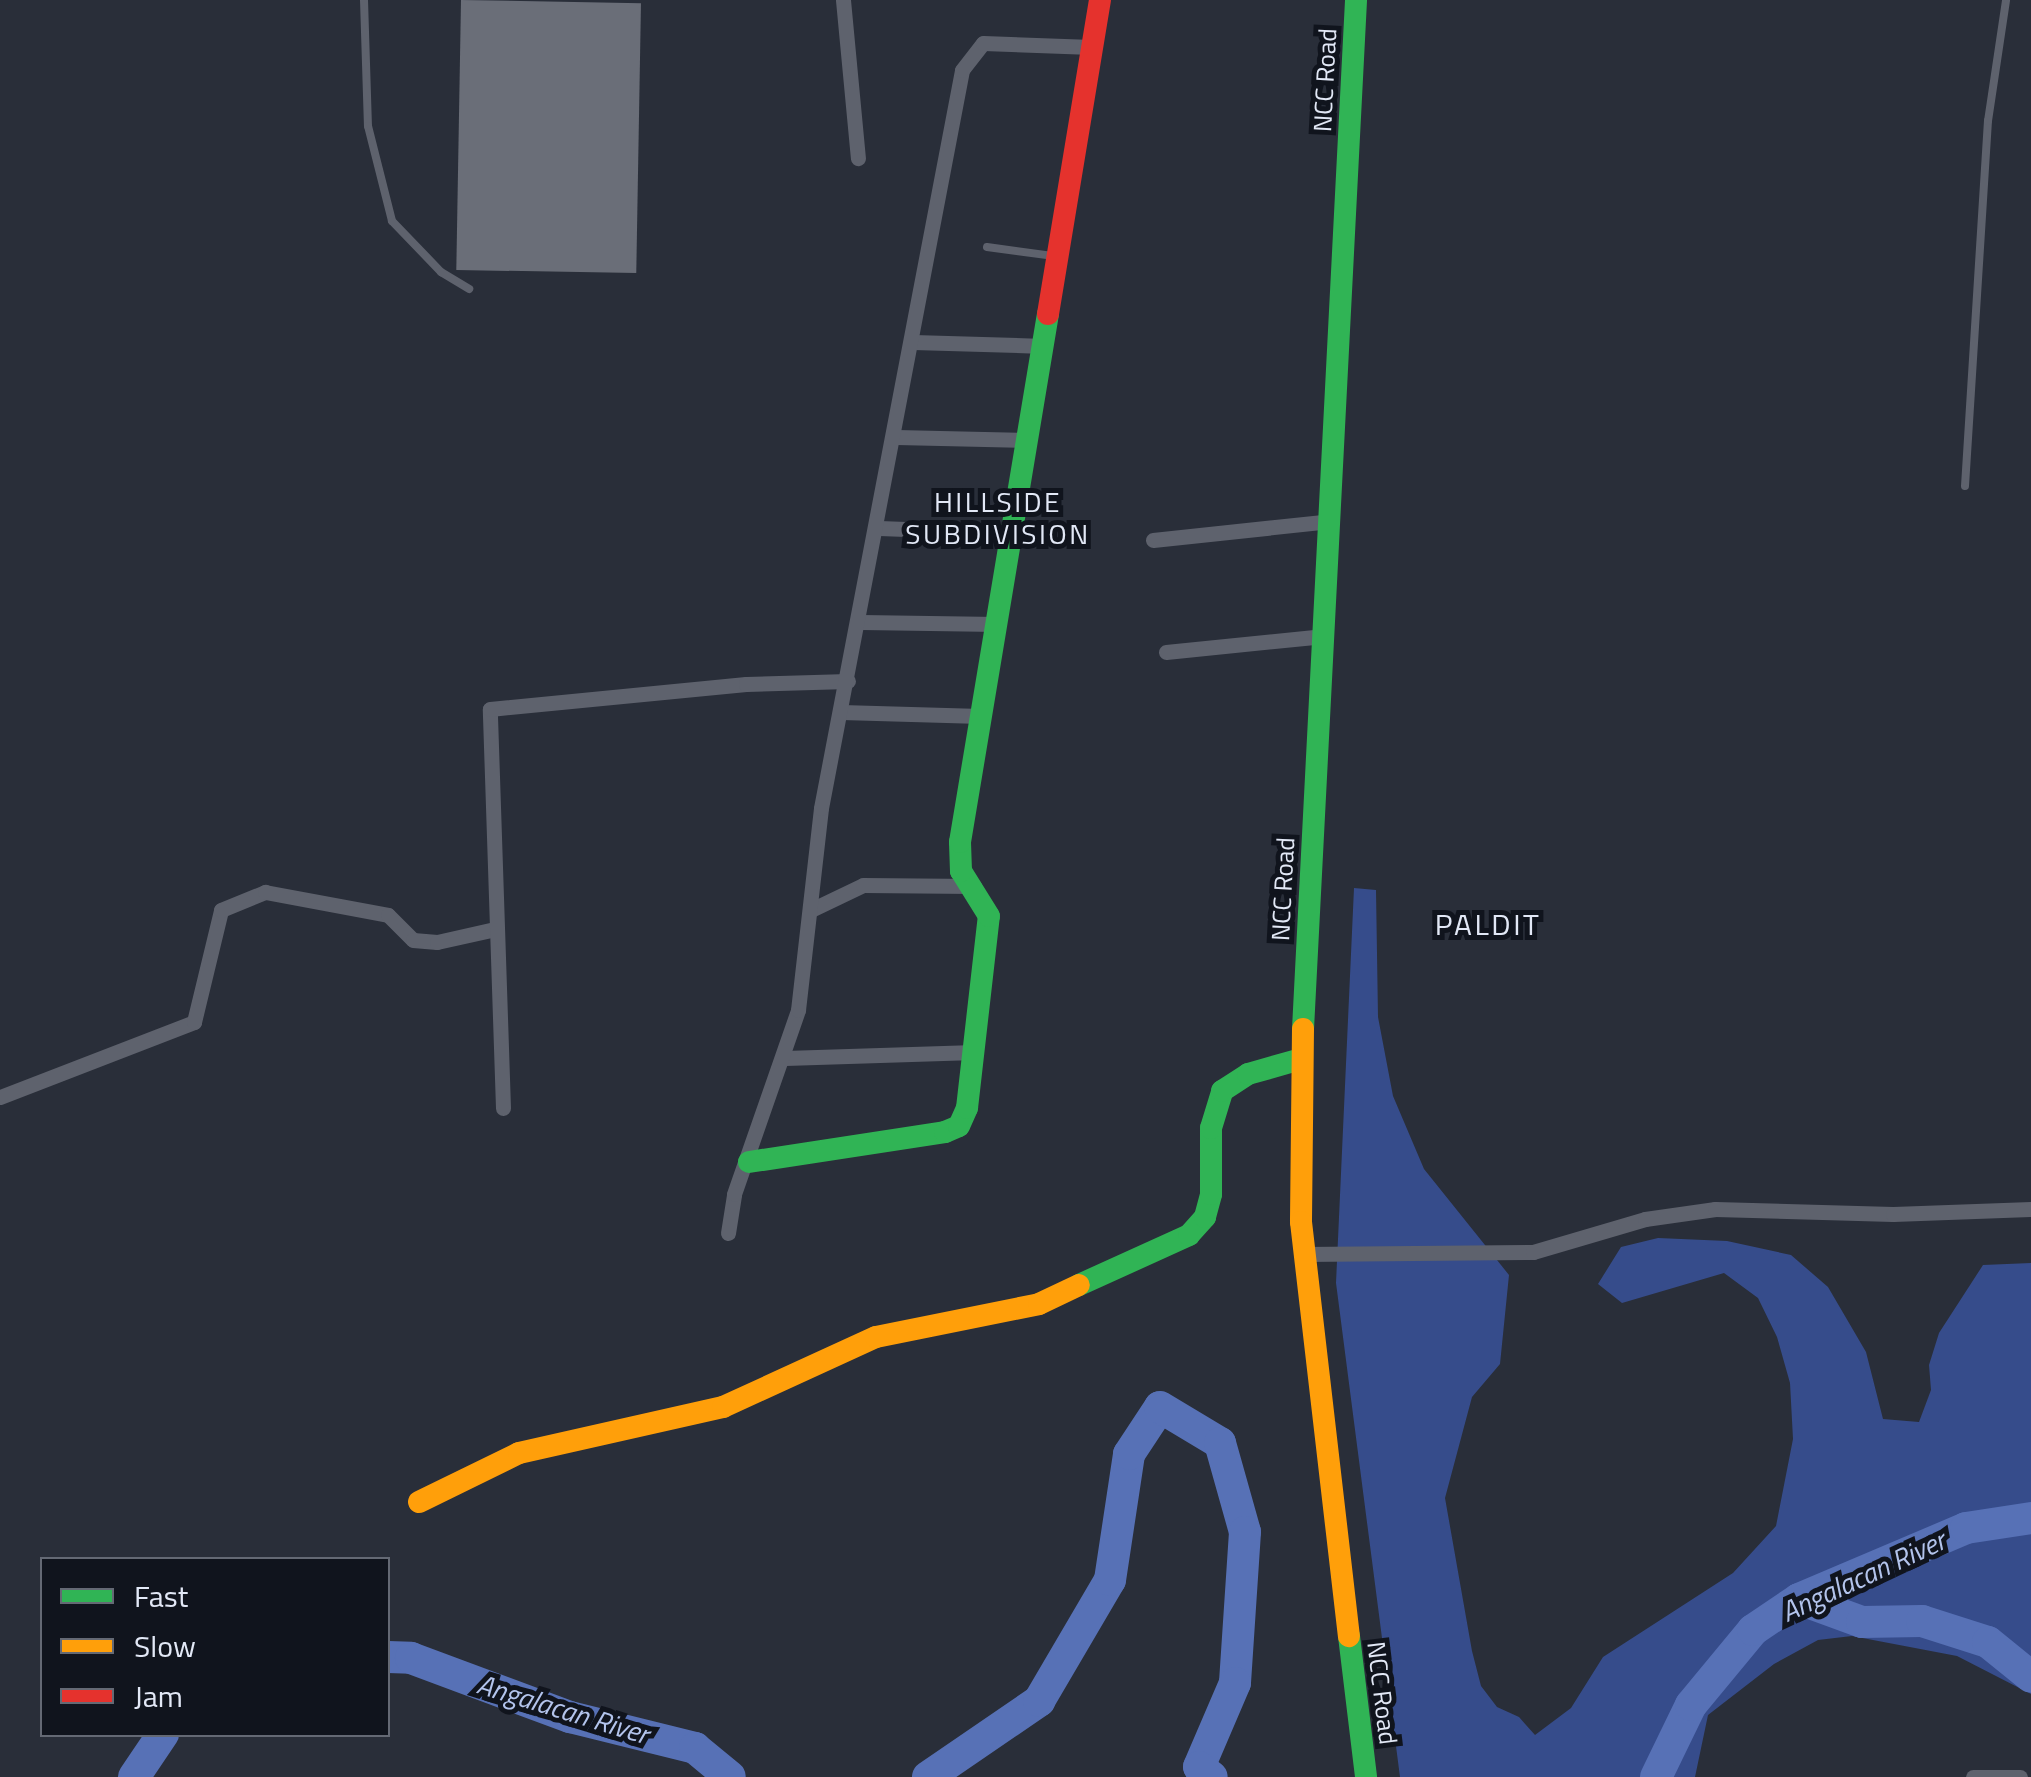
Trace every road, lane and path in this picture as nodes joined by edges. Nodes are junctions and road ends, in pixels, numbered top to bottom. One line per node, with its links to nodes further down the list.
1 (364, 0): 10 (lane)
2 (843, 0): 7 (street)
3 (1100, 0): 6 (street)
4 (1356, 0): 16 (street, NCC Road)
5 (2006, 0): 15 (lane)
6 (1092, 46): 9 (street); 11 (street)
7 (858, 158)
8 (987, 247): 9 (lane)
9 (1058, 256): 12 (street)
10 (470, 289)
11 (914, 342): 12 (street); 13 (street)
12 (1044, 346): 14 (street)
13 (896, 437): 14 (street); 17 (street)
14 (1028, 440): 18 (street)
15 (1965, 486)
16 (1330, 521): 19 (street); 22 (street, NCC Road)
17 (879, 528): 18 (street); 20 (street)
18 (1013, 533): 21 (street)
19 (1153, 540)
20 (861, 622): 21 (street); 24 (street)
21 (998, 624): 26 (street)
22 (1324, 636): 23 (street); 32 (street, NCC Road)
23 (1166, 652)
24 (848, 681): 25 (street); 29 (street)
25 (841, 712): 26 (street); 28 (street)
26 (981, 716): 27 (street)
27 (974, 886): 28 (street); 30 (street)
28 (813, 909): 31 (street)
29 (495, 929): 33 (street); 34 (street)
30 (974, 1052): 31 (street); 35 (street)
31 (785, 1058): 35 (street)
32 (1301, 1059): 38 (street, NCC Road); 39 (street)
33 (0, 1098)
34 (503, 1108)
35 (749, 1162): 37 (street)
36 (2031, 1209): 38 (street)
37 (728, 1233)
38 (1302, 1254): 40 (street, NCC Road)
39 (419, 1502)
40 (1366, 1777)
41 (1972, 1777): 42 (street)
42 (2020, 1777)

